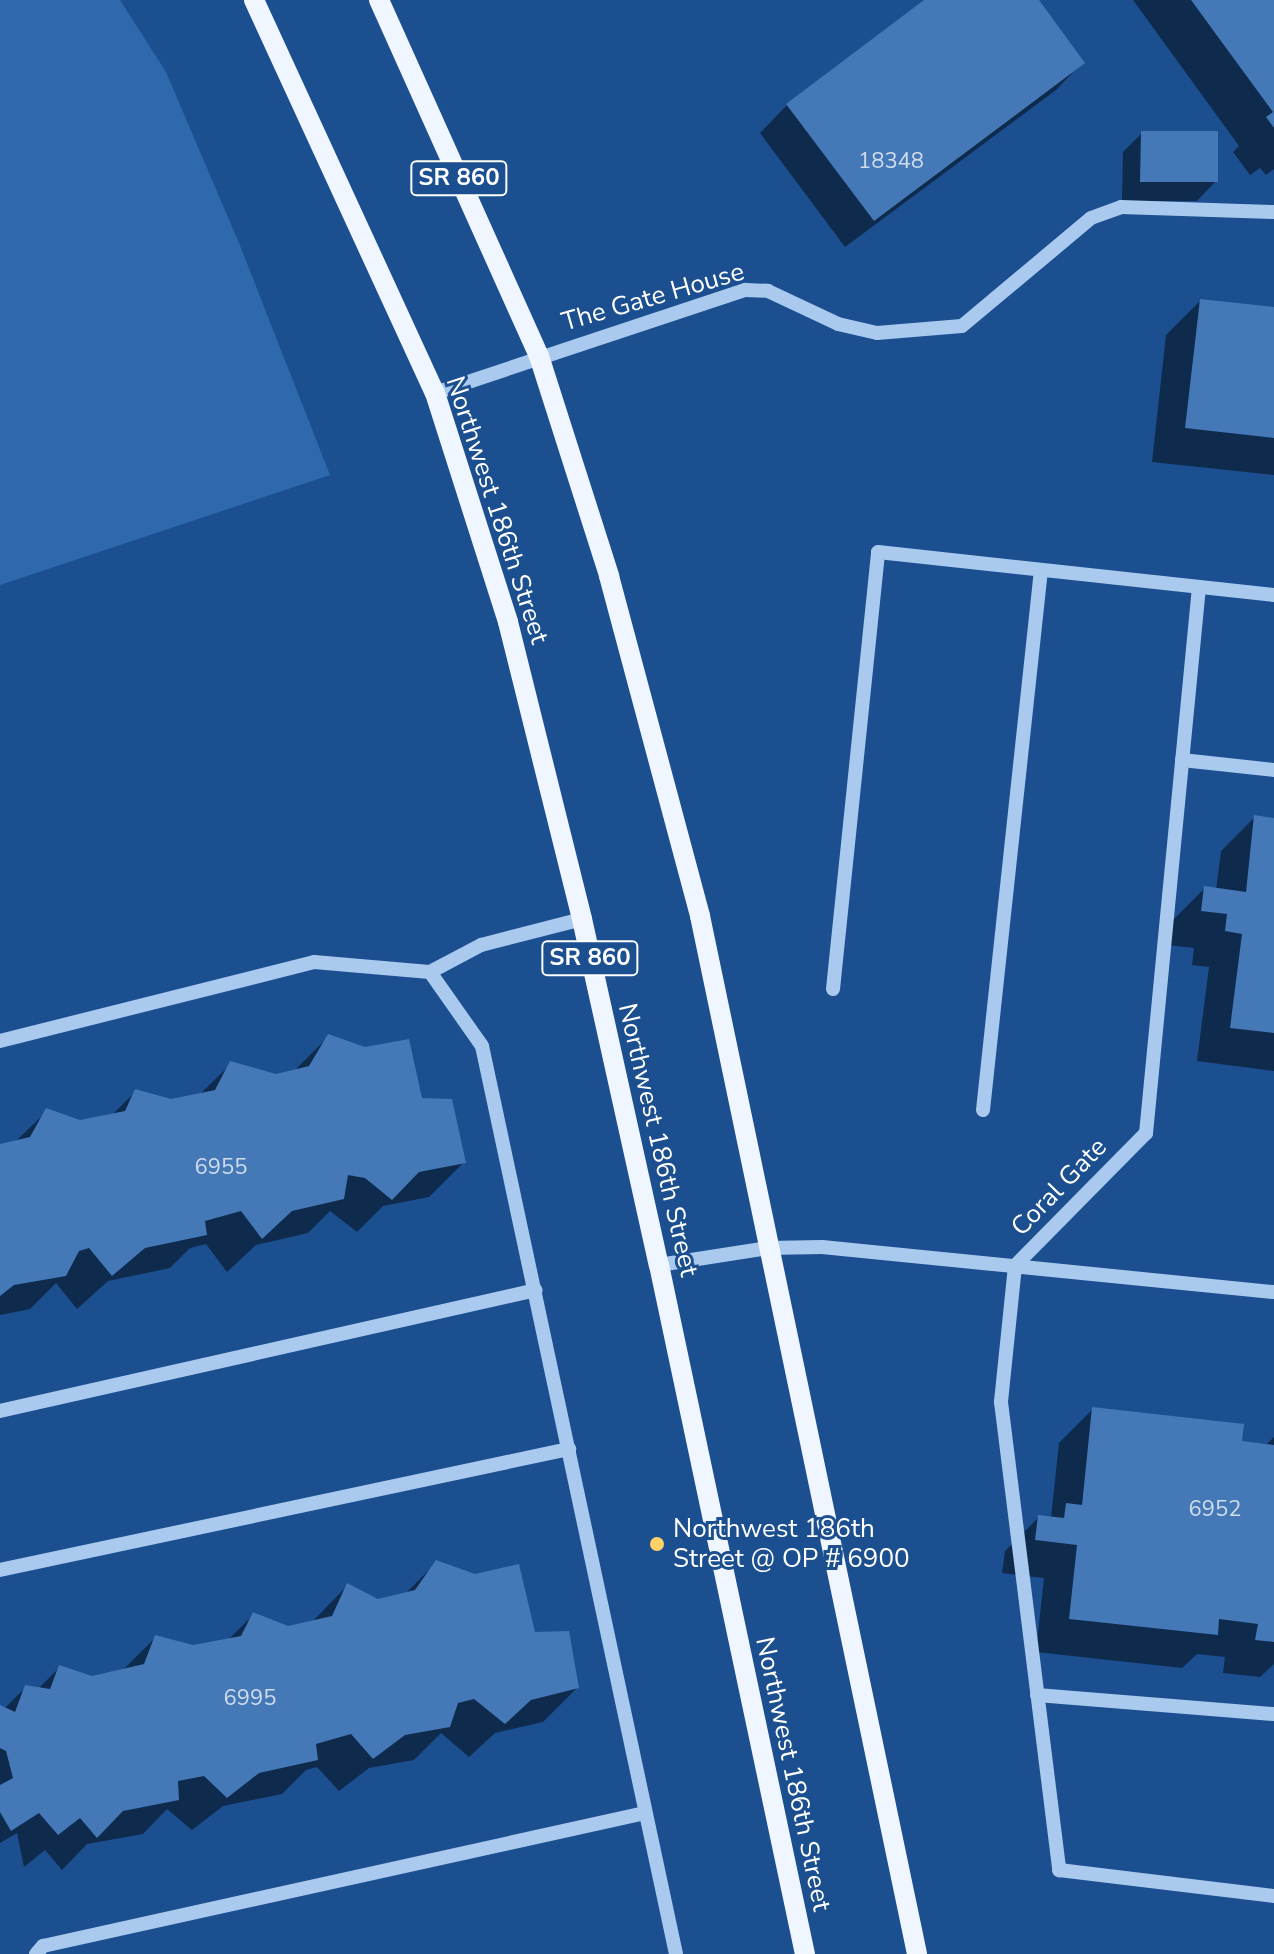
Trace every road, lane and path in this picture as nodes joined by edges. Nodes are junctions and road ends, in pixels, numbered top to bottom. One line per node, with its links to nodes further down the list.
1 (254, 0): 5 (main road, Northwest 186th Street / SR 860)
2 (379, 0): 4 (main road, SR 860)
3 (1274, 212): 4 (street, The Gate House)
4 (539, 356): 5 (street, The Gate House); 16 (main road, SR 860)
5 (435, 393): 11 (main road, Northwest 186th Street / SR 860)
6 (1041, 570): 7 (street); 13 (street); 15 (street)
7 (1199, 587): 8 (street); 9 (street, Coral Gate)
8 (1274, 595)
9 (1182, 760): 10 (street); 18 (street, Coral Gate)
10 (1274, 770)
11 (582, 919): 12 (street); 17 (main road, Northwest 186th Street / SR 860)
12 (430, 972): 14 (street); 19 (street)
13 (833, 989)
14 (0, 1041)
15 (983, 1110)
16 (767, 1248): 17 (street); 18 (street); 31 (main road, SR 860)
17 (659, 1265): 30 (main road, Northwest 186th Street / SR 860)
18 (1015, 1266): 20 (street); 24 (street, Coral Gate)
19 (536, 1290): 21 (street); 22 (street)
20 (1274, 1292)
21 (0, 1411)
22 (569, 1449): 23 (street); 26 (street)
23 (0, 1570)
24 (1037, 1695): 25 (street); 27 (street, Coral Gate)
25 (1274, 1714)
26 (645, 1813): 28 (street); 29 (street)
27 (1274, 1896)
28 (36, 1954)
29 (676, 1954)
30 (805, 1954)
31 (917, 1954)

